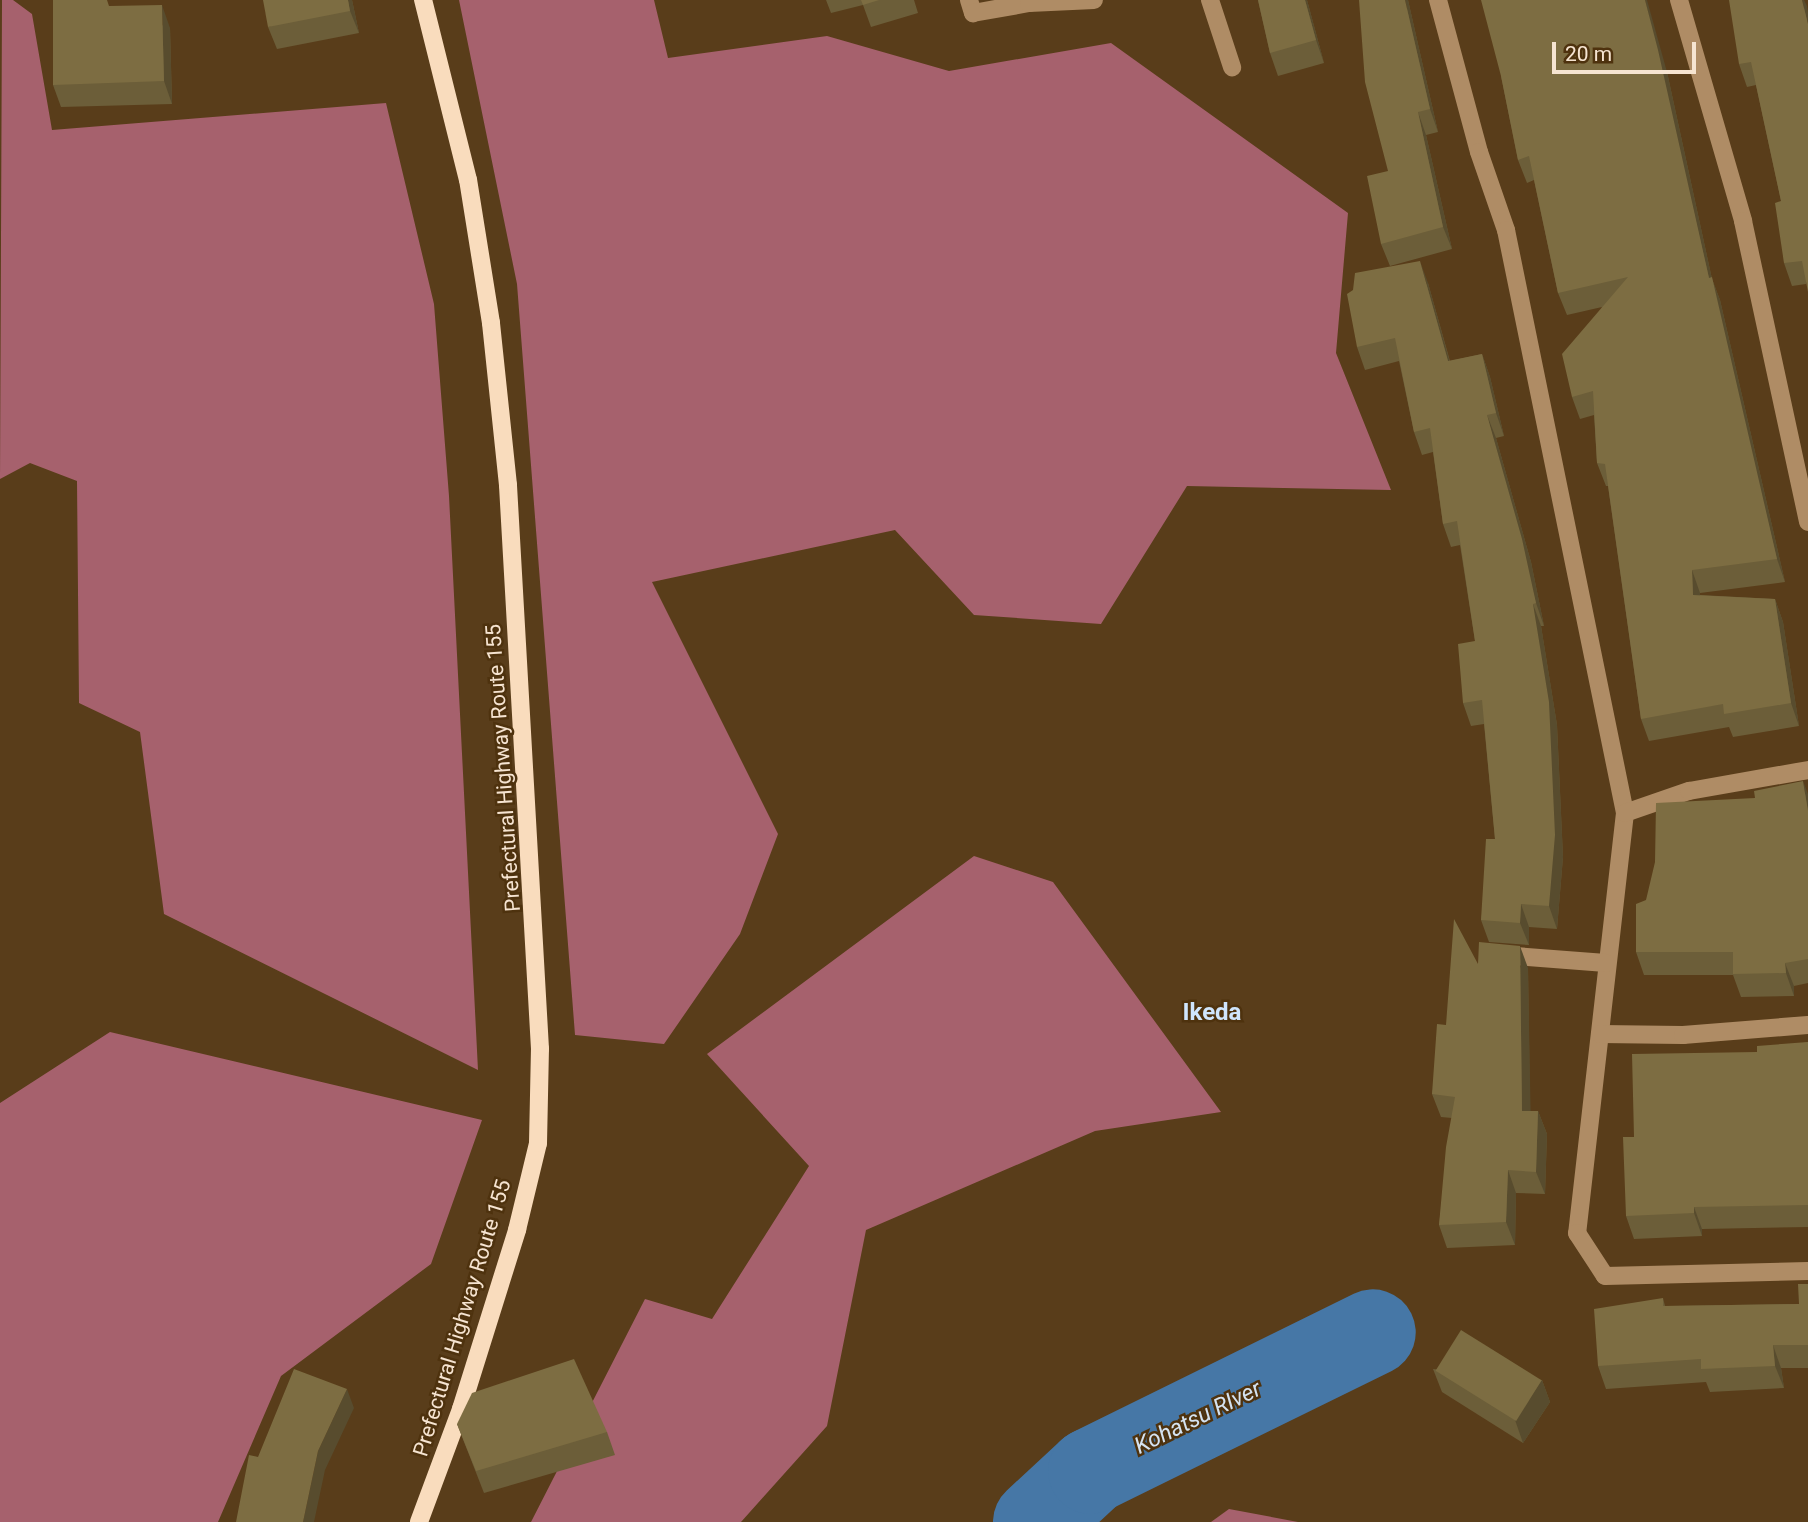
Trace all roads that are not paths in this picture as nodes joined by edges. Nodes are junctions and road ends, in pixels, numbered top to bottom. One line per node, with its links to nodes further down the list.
1 (423, 0): 16 (main road, Prefectural Highway Route 155)
2 (969, 0): 3 (street)
3 (1094, 0)
4 (1210, 0): 7 (street)
5 (1679, 0): 8 (street)
6 (1440, 1): 10 (street)
7 (1232, 67)
8 (1808, 522)
9 (1808, 770): 10 (street)
10 (1625, 813): 12 (street)
11 (1480, 953): 12 (street)
12 (1606, 963): 14 (street)
13 (1808, 1024): 14 (street)
14 (1600, 1034): 15 (street)
15 (1808, 1271)
16 (419, 1522)

